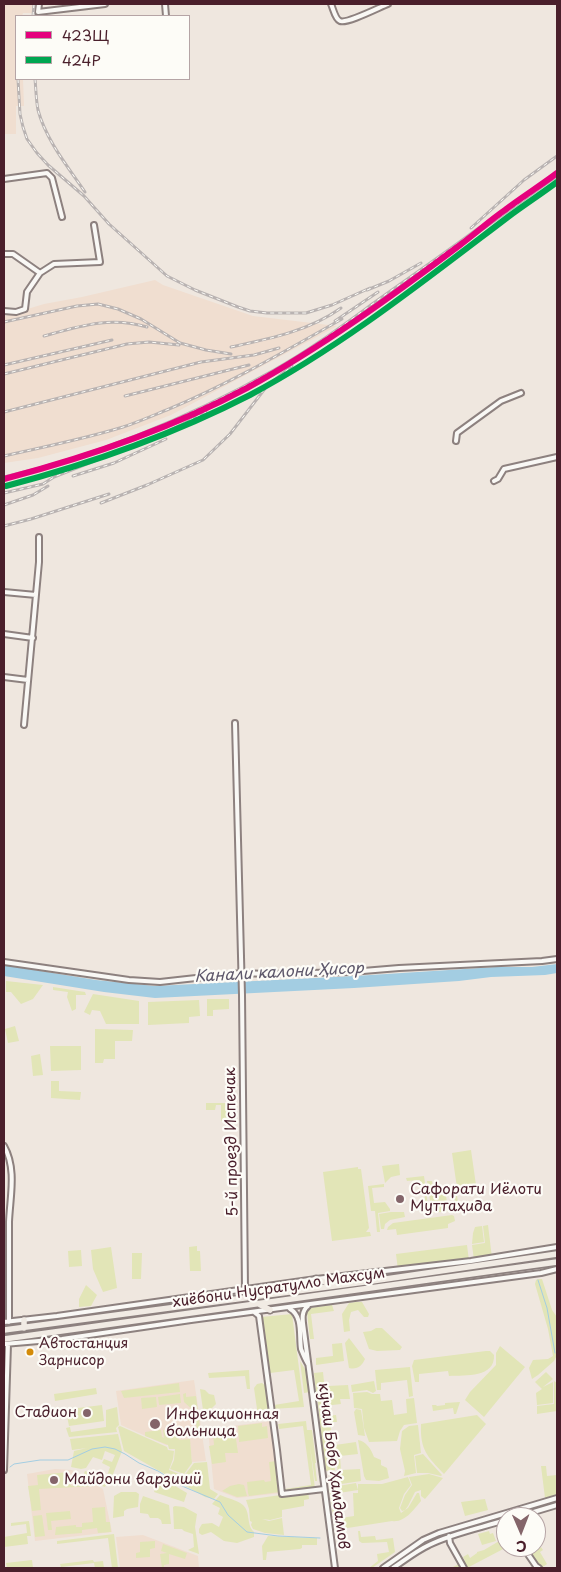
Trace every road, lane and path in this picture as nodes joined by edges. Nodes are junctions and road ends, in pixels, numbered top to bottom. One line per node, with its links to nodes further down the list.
1 (39, 4): 2 (street)
2 (105, 4)
3 (331, 4): 4 (street)
4 (388, 4)
5 (4, 179): 6 (street)
6 (62, 217)
7 (94, 225): 9 (street)
8 (4, 254): 9 (street)
9 (40, 273): 10 (street)
10 (4, 312)
11 (522, 393): 12 (street)
12 (456, 441)
13 (557, 457): 14 (street)
14 (494, 481)
15 (39, 537): 17 (street)
16 (4, 592): 17 (street)
17 (36, 595): 19 (street)
18 (4, 634): 19 (street)
19 (33, 638): 21 (street)
20 (4, 678): 21 (street)
21 (28, 680): 23 (street)
22 (235, 723): 26 (street, 5-й проезд Испечак)
23 (24, 725)
24 (557, 959): 26 (street)
25 (4, 962): 26 (street)
26 (241, 975): 35 (street, 5-й проезд Испечак)
27 (4, 1146): 48 (street)
28 (557, 1247): 32 (street)
29 (557, 1254): 33 (highway, хиёбони Нусратулло Махсум)
30 (557, 1262): 36 (highway, хиёбони Нусратулло Махсум)
31 (557, 1269): 38 (street)
32 (316, 1279): 33 (highway); 34 (street)
33 (334, 1285): 37 (highway, хиёбони Нусратулло Махсум)
34 (268, 1286): 35 (street); 37 (highway)
35 (245, 1289): 46 (street)
36 (336, 1293): 38 (highway); 39 (highway, хиёбони Нусратулло Махсум)
37 (259, 1295): 41 (highway, хиёбони Нусратулло Махсум)
38 (329, 1302): 40 (street)
39 (259, 1304): 43 (highway); 45 (highway, хиёбони Нусратулло Махсум)
40 (309, 1304): 42 (street); 54 (street, кӯчаи Бобо Ҳамдамов)
41 (186, 1305): 45 (highway); 49 (highway, хиёбони Нусратулло Махсум)
42 (288, 1308): 43 (street); 54 (street, кӯчаи Бобо Ҳамдамов)
43 (270, 1310): 44 (street)
44 (254, 1312): 53 (street); 56 (street)
45 (187, 1313): 51 (highway, хиёбони Нусратулло Махсум)
46 (24, 1320): 48 (street); 49 (highway)
47 (4, 1322): 48 (street)
48 (9, 1322)
49 (24, 1328): 50 (highway, хиёбони Нусратулло Махсум)
50 (4, 1330)
51 (29, 1335): 52 (highway, хиёбони Нусратулло Махсум); 53 (highway)
52 (5, 1342): 53 (street); 55 (street)
53 (24, 1342)
54 (309, 1368): 56 (street, кӯчаи Бобо Ҳамдамов)
55 (4, 1470)
56 (324, 1489): 61 (street, кӯчаи Бобо Ҳамдамов)
57 (557, 1498): 62 (street)
58 (496, 1523): 59 (street)
59 (449, 1536): 63 (street); 64 (street)
60 (530, 1557): 65 (street)
61 (335, 1568)
62 (383, 1568)
63 (393, 1568)
64 (464, 1568)
65 (540, 1568)

